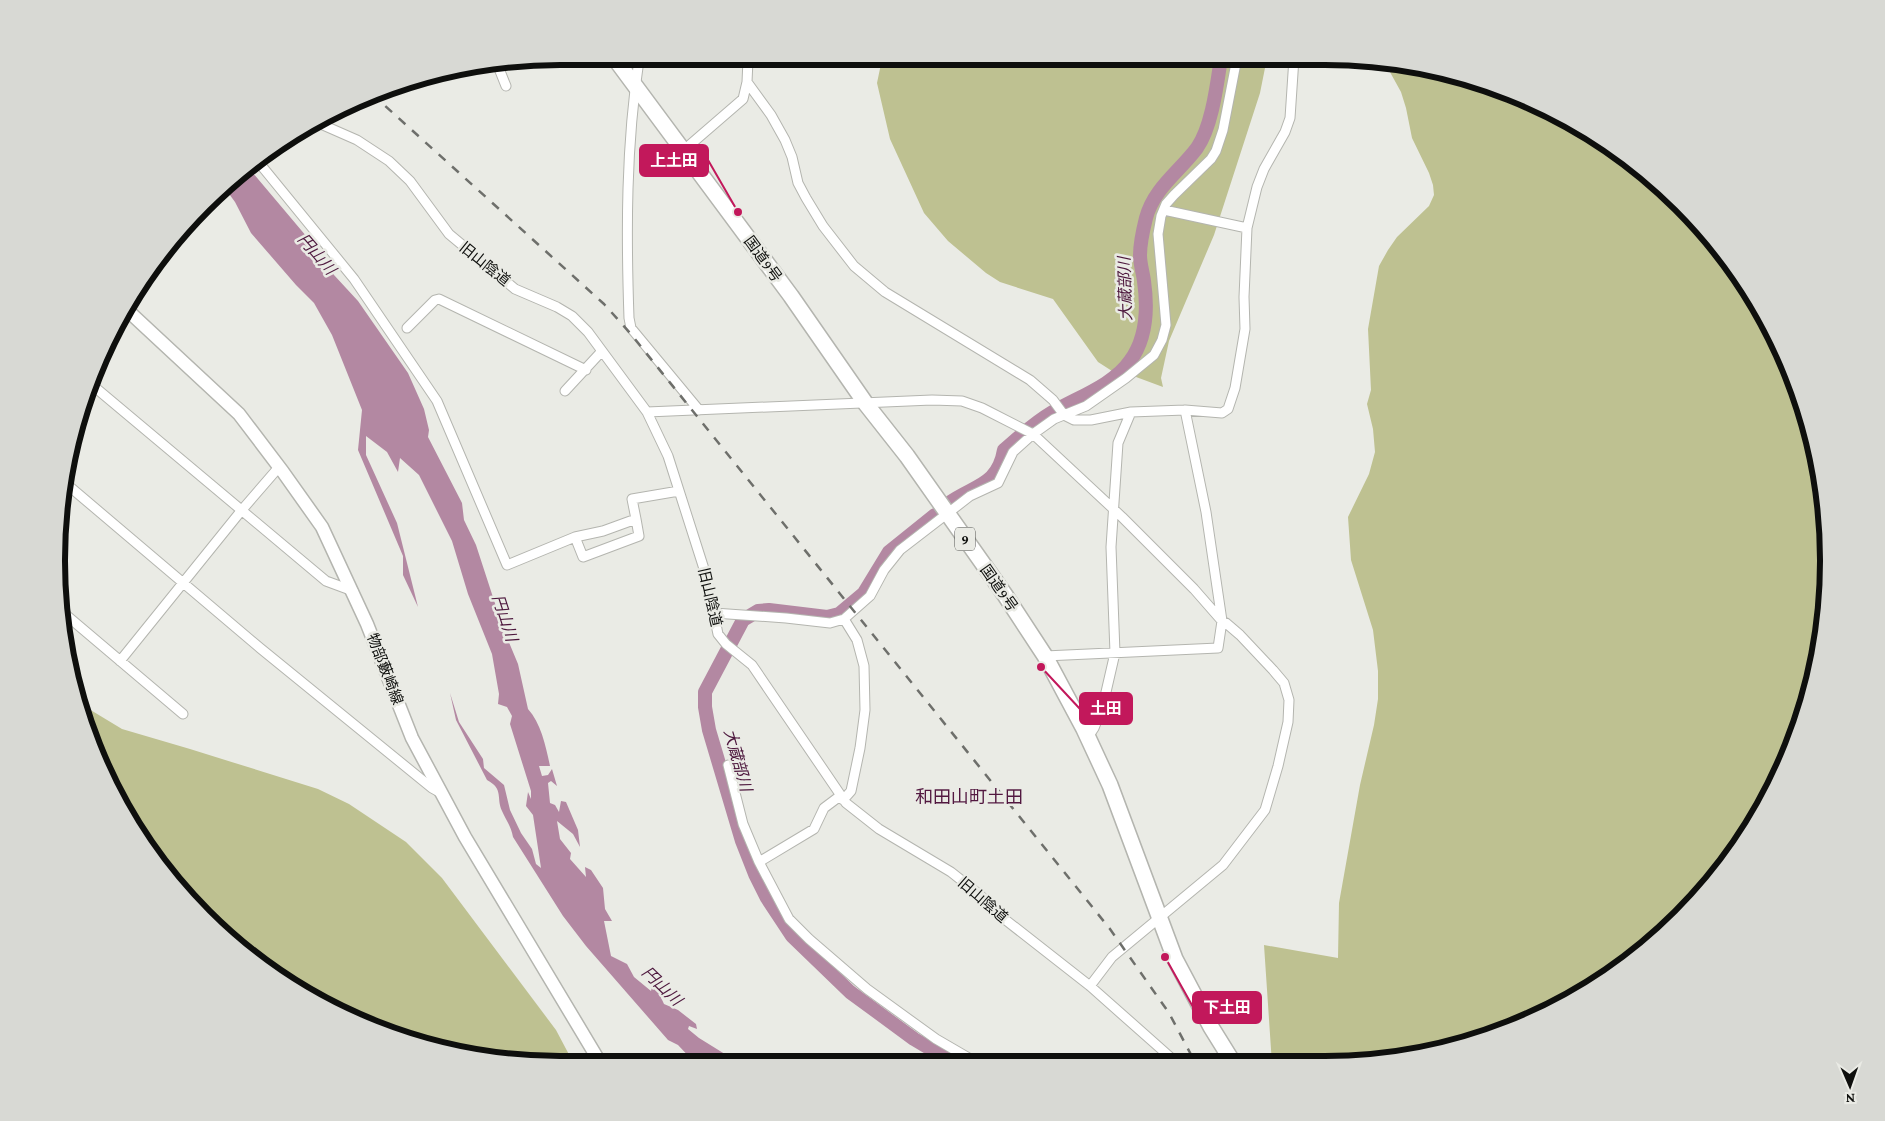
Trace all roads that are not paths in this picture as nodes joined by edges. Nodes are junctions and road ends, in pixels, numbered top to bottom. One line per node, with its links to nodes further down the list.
1 (620, 65): 9 (highway, 国道9号 / 9)
2 (638, 65): 9 (street)
3 (748, 65): 7 (street)
4 (1236, 65): 13 (street)
5 (1294, 65): 14 (street)
6 (499, 69): 8 (street)
7 (747, 82): 11 (street); 26 (street)
8 (506, 86)
9 (635, 86): 11 (highway, 国道9号 / 9); 22 (street)
10 (324, 125): 17 (street, 旧山陰道)
11 (684, 150): 21 (highway, 国道9号 / 9)
12 (261, 165): 35 (street)
13 (1164, 210): 14 (street); 26 (street)
14 (1247, 228): 23 (street)
15 (131, 313): 28 (main road, 物部藪崎線)
16 (407, 328): 18 (street)
17 (602, 351): 18 (street); 24 (street, 旧山陰道)
18 (586, 370): 20 (street)
19 (96, 388): 32 (street)
20 (565, 391)
21 (866, 404): 22 (street); 27 (street); 33 (highway, 国道9号 / 9)
22 (699, 410): 24 (street)
23 (1185, 410): 25 (street); 41 (street)
24 (647, 412): 30 (street, 旧山陰道)
25 (1131, 412): 26 (street); 31 (street)
26 (1064, 415): 27 (street)
27 (1033, 434): 31 (street); 33 (street)
28 (279, 467): 32 (street); 37 (main road, 物部藪崎線)
29 (71, 487): 36 (street)
30 (679, 491): 34 (street); 38 (street, 旧山陰道)
31 (1114, 510): 41 (street); 42 (street)
32 (241, 511): 36 (street); 37 (street)
33 (946, 513): 40 (street); 43 (highway, 国道9号 / 9)
34 (636, 519): 35 (street); 35 (street)
35 (575, 537)
36 (183, 583): 44 (street); 48 (street)
37 (353, 592): 48 (main road, 物部藪崎線)
38 (714, 613): 40 (street); 49 (street, 旧山陰道)
39 (68, 617): 44 (street)
40 (844, 619): 49 (street)
41 (1222, 621): 42 (street); 51 (street)
42 (1115, 652): 43 (street); 46 (street)
43 (1045, 656): 46 (highway, 国道9号 / 9)
44 (120, 661): 45 (street)
45 (183, 714)
46 (1088, 737): 51 (highway, 国道9号 / 9)
47 (728, 765): 50 (street)
48 (442, 794): 53 (main road, 物部藪崎線)
49 (842, 798): 50 (street); 52 (street, 旧山陰道)
50 (759, 862): 54 (street)
51 (1159, 919): 52 (street); 56 (highway, 国道9号 / 9)
52 (1090, 986): 55 (street, 旧山陰道)
53 (596, 1056)
54 (965, 1056)
55 (1169, 1056)
56 (1229, 1056)

